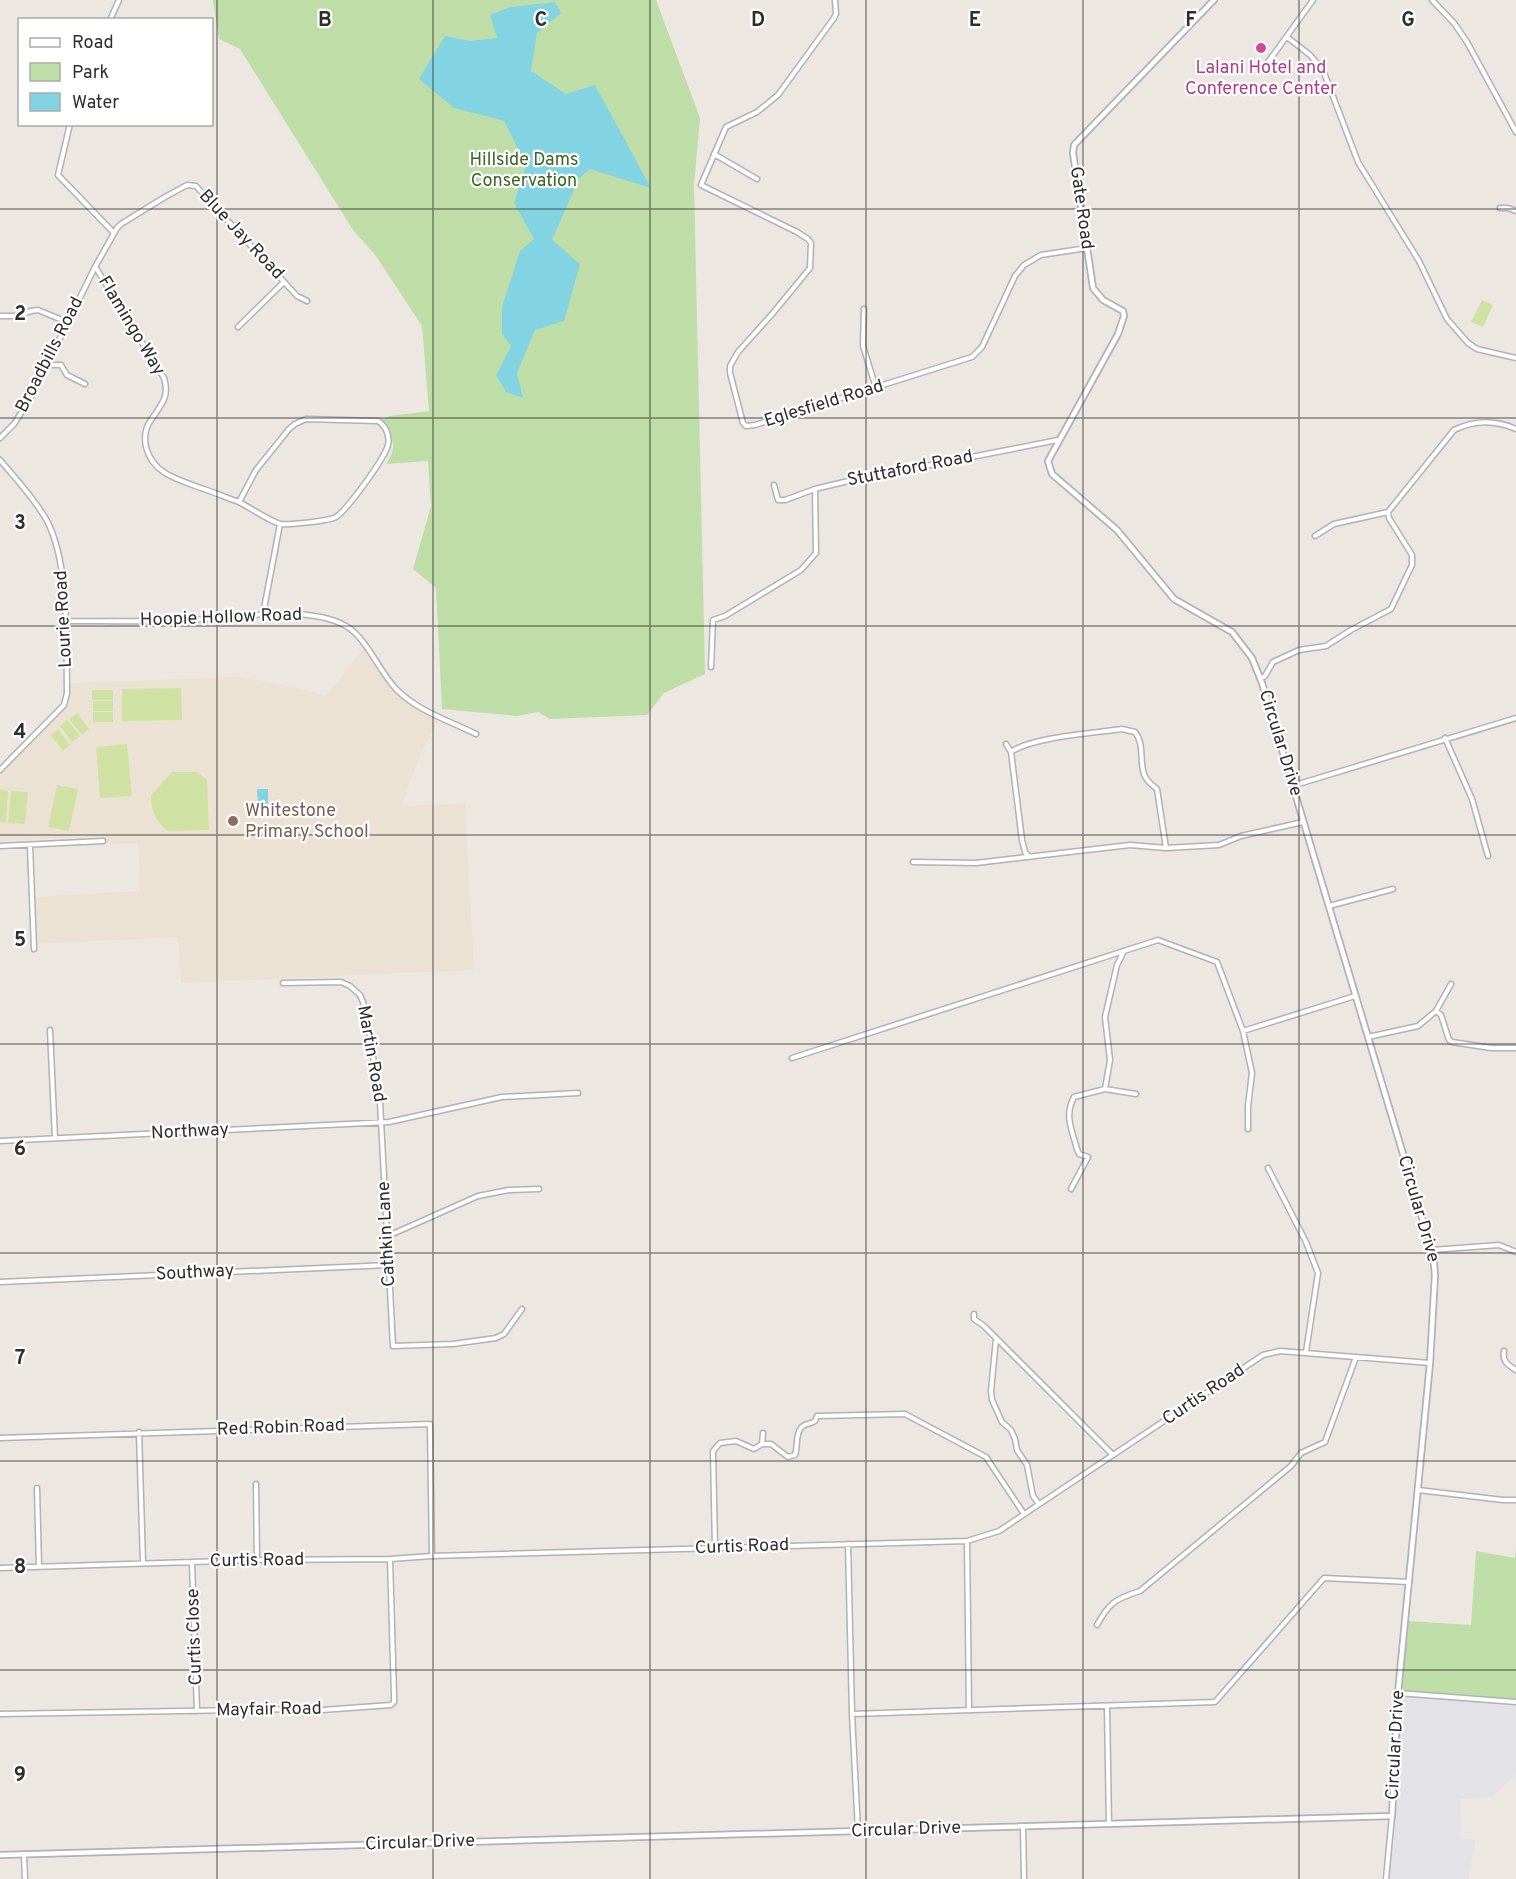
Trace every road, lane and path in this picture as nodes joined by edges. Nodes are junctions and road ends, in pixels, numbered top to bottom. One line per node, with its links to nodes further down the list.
1 (119, 0): 6 (street)
2 (835, 0): 11 (street)
3 (1214, 0): 16 (street, Gate Road)
4 (1313, 0): 7 (street)
5 (1432, 0): 10 (street)
6 (111, 18)
7 (1287, 37): 8 (street); 24 (street)
8 (1263, 69)
9 (69, 126): 15 (street)
10 (1516, 132)
11 (714, 154): 12 (street); 27 (street, Eglesfield Road)
12 (757, 179)
13 (1500, 208): 14 (street)
14 (1516, 211)
15 (114, 233): 17 (street, Blue Jay Road); 18 (street, Blue Jay Road)
16 (1087, 248): 27 (street, Eglesfield Road); 30 (street, Gate Road)
17 (95, 267): 22 (street, Broadbills Road); 34 (street, Flamingo Way)
18 (284, 282): 19 (street, Blue Jay Road); 23 (street)
19 (307, 301)
20 (864, 309): 27 (street)
21 (0, 316): 22 (street)
22 (67, 322): 25 (street, Broadbills Road)
23 (238, 327)
24 (1516, 358)
25 (46, 365): 26 (street); 29 (street, Broadbills Road)
26 (85, 384)
27 (876, 388)
28 (1516, 429): 35 (street)
29 (0, 438)
30 (1058, 440): 33 (street, Stuttaford Road); 41 (street, Circular Drive)
31 (0, 460): 39 (street, Lourie Road)
32 (774, 485): 33 (street, Stuttaford Road)
33 (815, 489): 40 (street)
34 (239, 502): 36 (street, Flamingo Way); 36 (street)
35 (1388, 512): 37 (street); 41 (street)
36 (279, 524): 38 (street)
37 (1315, 536)
38 (263, 614): 39 (street, Hoopie Hollow Road); 43 (street, Hoopie Hollow Road)
39 (66, 621): 47 (street, Lourie Road)
40 (711, 667)
41 (1260, 679): 48 (street, Circular Drive)
42 (1516, 718): 44 (street)
43 (476, 734)
44 (1445, 738): 48 (street); 54 (street)
45 (1006, 744): 46 (street)
46 (1011, 752): 53 (street); 55 (street)
47 (0, 770)
48 (1292, 786): 49 (street, Circular Drive)
49 (1303, 822): 53 (street); 58 (street, Circular Drive)
50 (103, 841): 51 (street)
51 (30, 845): 52 (street); 59 (street)
52 (0, 846)
53 (1166, 848): 55 (street)
54 (1488, 856)
55 (1029, 857): 56 (street)
56 (913, 862)
57 (1393, 889): 58 (street)
58 (1328, 906): 63 (street, Circular Drive)
59 (34, 950)
60 (1125, 951): 66 (street); 69 (street); 70 (street)
61 (283, 982): 73 (street, Martin Road)
62 (1451, 984): 64 (street)
63 (1355, 996): 66 (street); 67 (street, Circular Drive)
64 (1436, 1011): 67 (street); 68 (street)
65 (50, 1030): 75 (street)
66 (1243, 1031): 74 (street)
67 (1367, 1037): 81 (street, Circular Drive)
68 (1516, 1048)
69 (792, 1058)
70 (1105, 1089): 72 (street); 79 (street)
71 (578, 1093): 73 (street, Northway)
72 (1136, 1094)
73 (381, 1123): 75 (street, Northway); 80 (street, Cathkin Lane)
74 (1248, 1129)
75 (56, 1138): 76 (street, Northway)
76 (0, 1142)
77 (1268, 1168): 89 (street)
78 (539, 1189): 80 (street)
79 (1071, 1189)
80 (388, 1236): 83 (street, Cathkin Lane)
81 (1432, 1250): 82 (street); 91 (street, Circular Drive)
82 (1516, 1252)
83 (389, 1265): 84 (street, Southway); 85 (street, Cathkin Lane)
84 (0, 1282)
85 (522, 1309)
86 (974, 1314): 87 (street)
87 (996, 1338): 97 (street); 102 (street)
88 (1504, 1351): 92 (street)
89 (1306, 1352): 90 (street, Curtis Road); 97 (street, Curtis Road)
90 (1356, 1356): 91 (street, Curtis Road); 115 (street)
91 (1430, 1363): 100 (street, Circular Drive)
92 (1516, 1370)
93 (139, 1432): 95 (street, Red Robin Road); 107 (street, Red Robin Road); 111 (street)
94 (763, 1433): 96 (street)
95 (0, 1438)
96 (762, 1444): 103 (street); 106 (street)
97 (1113, 1455): 102 (street, Curtis Road)
98 (256, 1484): 109 (street)
99 (37, 1488): 112 (street)
100 (1418, 1490): 101 (street); 114 (street, Circular Drive)
101 (1516, 1500)
102 (1039, 1504): 103 (street, Curtis Road)
103 (1024, 1514): 104 (street, Curtis Road)
104 (967, 1541): 105 (street, Curtis Road); 119 (street)
105 (848, 1544): 106 (street, Curtis Road); 122 (street)
106 (715, 1548): 107 (street, Curtis Road)
107 (432, 1556): 108 (street, Curtis Road)
108 (390, 1558): 109 (street, Curtis Road); 120 (street, Mayfair Road)
109 (256, 1560): 110 (street, Curtis Road)
110 (192, 1562): 111 (street, Curtis Road); 120 (street, Curtis Close)
111 (143, 1563): 112 (street, Curtis Road)
112 (39, 1567): 113 (street, Curtis Road)
113 (0, 1568)
114 (1409, 1582): 116 (street, Circular Drive); 118 (street)
115 (1097, 1625)
116 (1398, 1693): 117 (street); 123 (street, Circular Drive)
117 (1516, 1702)
118 (1107, 1707): 119 (street); 124 (street)
119 (969, 1710): 122 (street)
120 (197, 1711): 121 (street, Mayfair Road)
121 (0, 1714)
122 (852, 1714): 126 (street)
123 (1392, 1816): 124 (street, Circular Drive); 131 (street)
124 (1109, 1824): 125 (street, Circular Drive)
125 (1023, 1827): 126 (street, Circular Drive); 130 (street)
126 (858, 1831): 127 (street, Circular Drive)
127 (24, 1854): 128 (street, Circular Drive); 129 (street)
128 (0, 1855)
129 (25, 1879)
130 (1024, 1879)
131 (1386, 1879)

